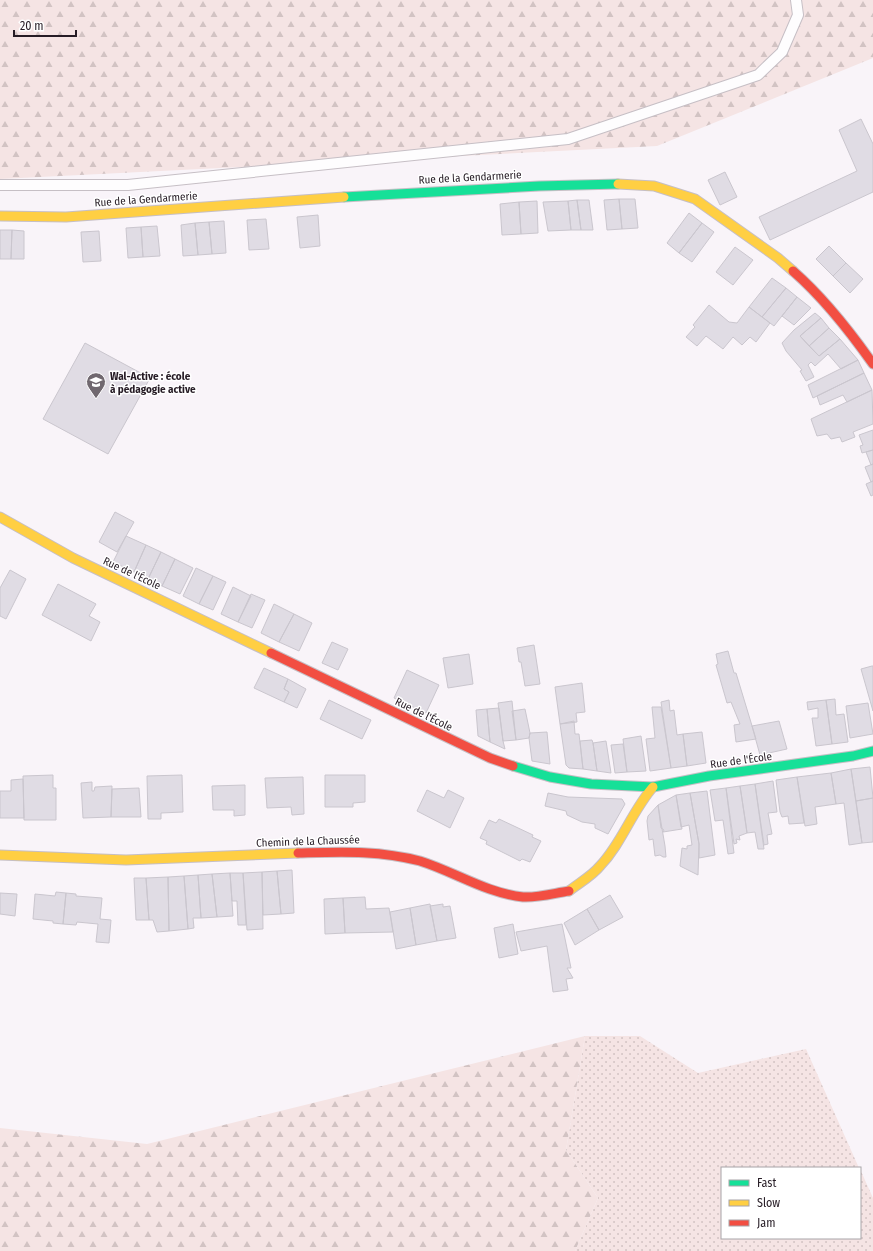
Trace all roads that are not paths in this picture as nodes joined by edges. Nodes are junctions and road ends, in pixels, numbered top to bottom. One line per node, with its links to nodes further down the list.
1 (796, 0): 2 (lane)
2 (0, 185)
3 (0, 216): 4 (street, Rue de la Gendarmerie)
4 (873, 364)
5 (0, 517): 7 (street, Rue de l'École)
6 (873, 751): 7 (street, Rue de l'École)
7 (653, 787): 8 (street, Chemin de la Chaussée)
8 (0, 855)

